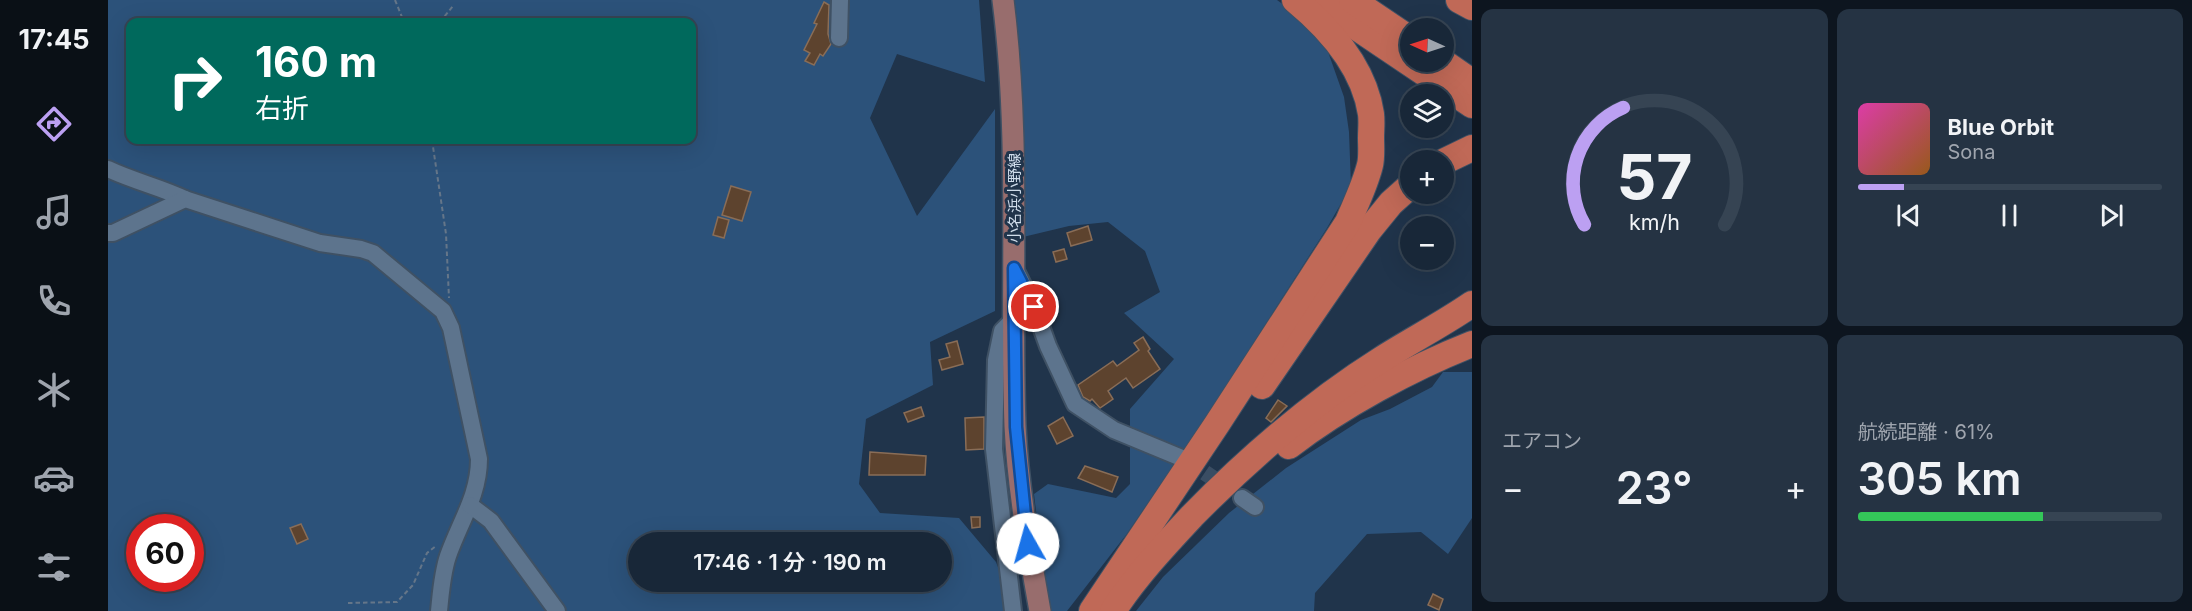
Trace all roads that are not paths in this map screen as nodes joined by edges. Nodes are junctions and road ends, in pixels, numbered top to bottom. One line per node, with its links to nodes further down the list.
1 (840, 0): 9 (street)
2 (1004, 0): 19 (main road, 小名浜小野線)
3 (1295, 0): 29 (highway)
4 (1316, 0): 12 (highway)
5 (1352, 0): 8 (highway)
6 (1459, 0): 7 (highway)
7 (1472, 7)
8 (1400, 32)
9 (839, 38)
10 (1454, 70): 11 (highway)
11 (1472, 82)
12 (1472, 105)
13 (1472, 148): 14 (highway)
14 (1454, 157)
15 (108, 169): 17 (street)
16 (1400, 195): 30 (highway)
17 (185, 199): 18 (street); 24 (street)
18 (108, 233)
19 (1014, 268): 21 (main road, 小名浜小野線); 23 (street)
20 (1472, 304): 31 (highway)
21 (1015, 318): 27 (street); 28 (main road, 小名浜小野線)
22 (1472, 344): 32 (highway)
23 (1184, 459)
24 (470, 505): 25 (street); 26 (street)
25 (439, 611)
26 (557, 611)
27 (1013, 611)
28 (1040, 611)
29 (1092, 611)
30 (1097, 611)
31 (1113, 611)
32 (1120, 611)

